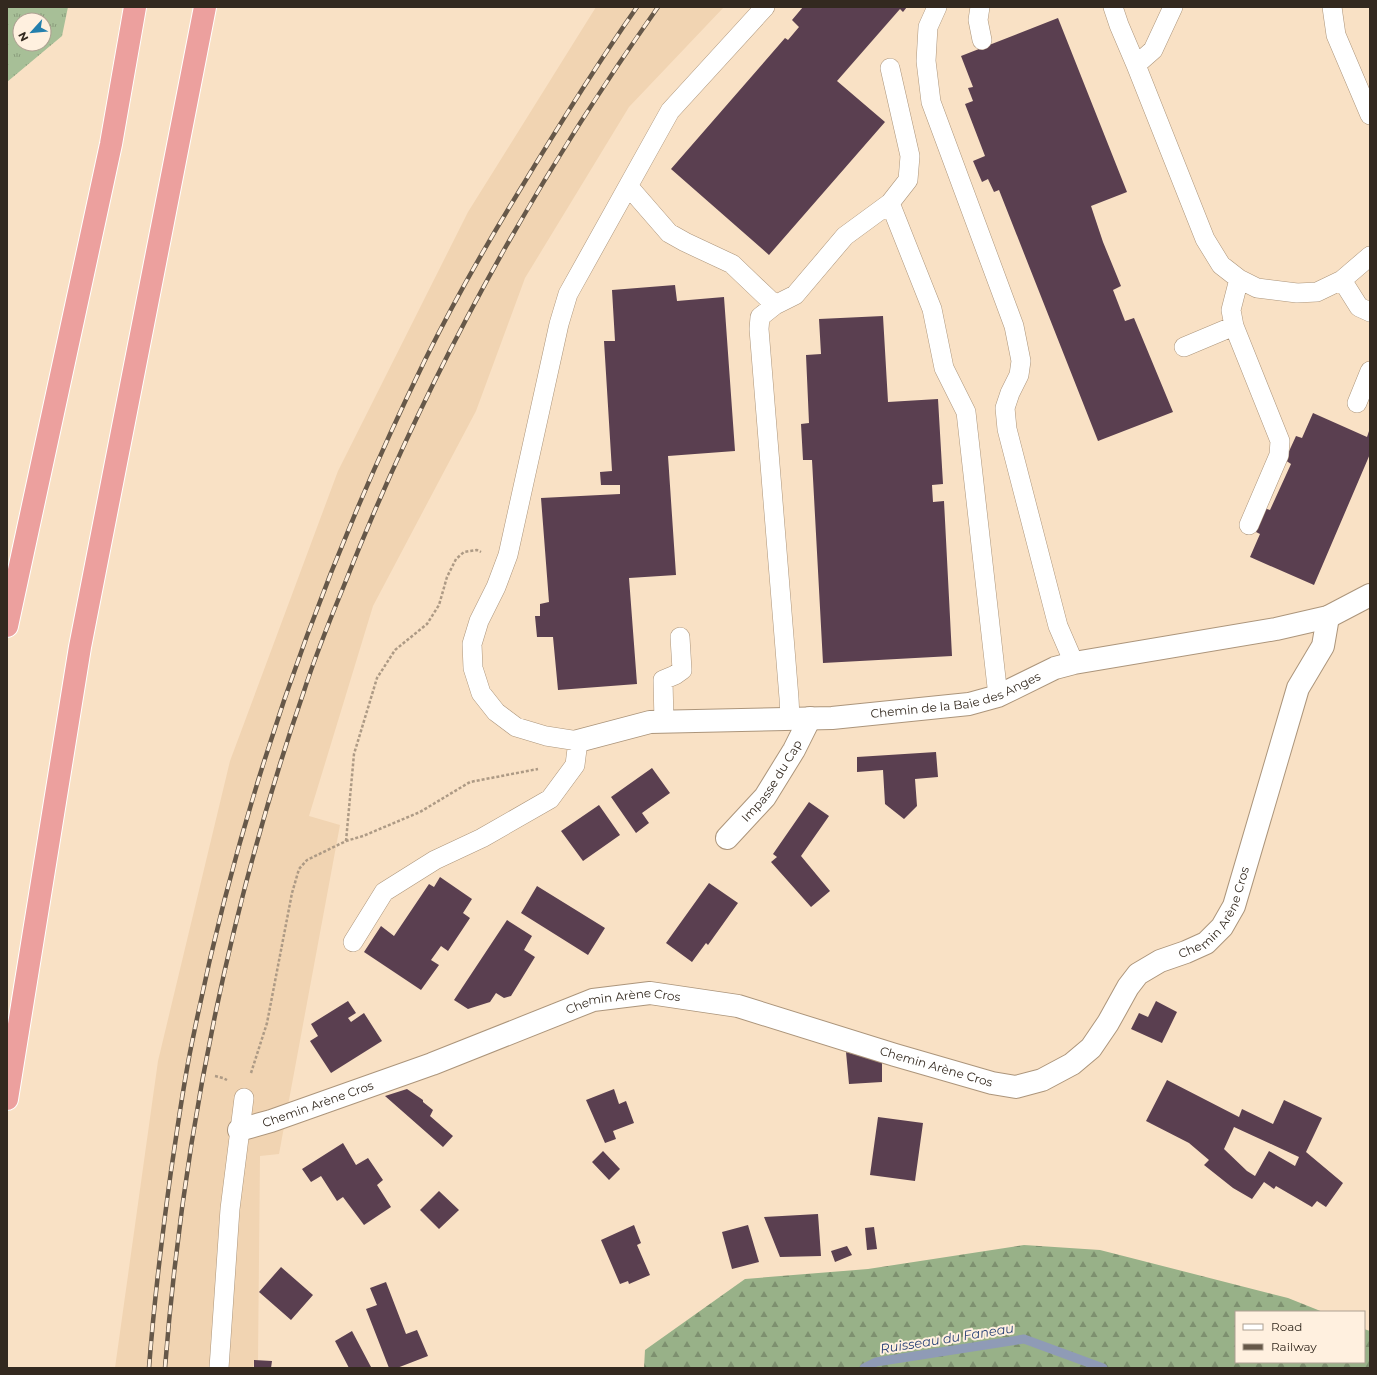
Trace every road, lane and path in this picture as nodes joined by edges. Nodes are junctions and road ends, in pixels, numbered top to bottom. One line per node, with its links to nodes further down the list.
1 (135, 7): 28 (highway)
2 (205, 7): 41 (highway)
3 (766, 7): 13 (lane)
4 (937, 7): 30 (lane)
5 (980, 7): 9 (lane)
6 (1113, 7): 10 (lane)
7 (1173, 7): 10 (lane)
8 (1332, 7): 12 (lane)
9 (982, 40)
10 (1136, 65): 16 (lane)
11 (890, 68): 14 (lane)
12 (1370, 114)
13 (629, 187): 18 (lane); 25 (lane)
14 (890, 203): 18 (lane); 31 (lane)
15 (1370, 256): 17 (lane)
16 (1239, 279): 17 (lane); 20 (lane)
17 (1342, 280): 19 (lane)
18 (775, 305): 32 (lane)
19 (1370, 312)
20 (1234, 326): 21 (lane); 24 (lane)
21 (1184, 347)
22 (1370, 371): 23 (lane)
23 (1356, 404)
24 (1249, 525)
25 (506, 562): 34 (lane); 36 (path)
26 (1370, 595): 27 (street)
27 (1328, 617): 30 (street, Chemin de la Baie des Anges); 42 (street, Chemin Arène Cros)
28 (7, 626)
29 (680, 637): 33 (lane)
30 (1074, 663): 31 (street, Chemin de la Baie des Anges)
31 (998, 696): 32 (street, Chemin de la Baie des Anges)
32 (800, 718): 33 (street, Chemin de la Baie des Anges); 35 (street, Impasse du Cap)
33 (664, 722): 34 (street, Chemin de la Baie des Anges)
34 (578, 741): 37 (lane)
35 (727, 838)
36 (346, 841)
37 (352, 942)
38 (215, 1076): 39 (path)
39 (223, 1078)
40 (244, 1098): 42 (lane)
41 (7, 1100)
42 (239, 1130): 43 (lane)
43 (219, 1368)

